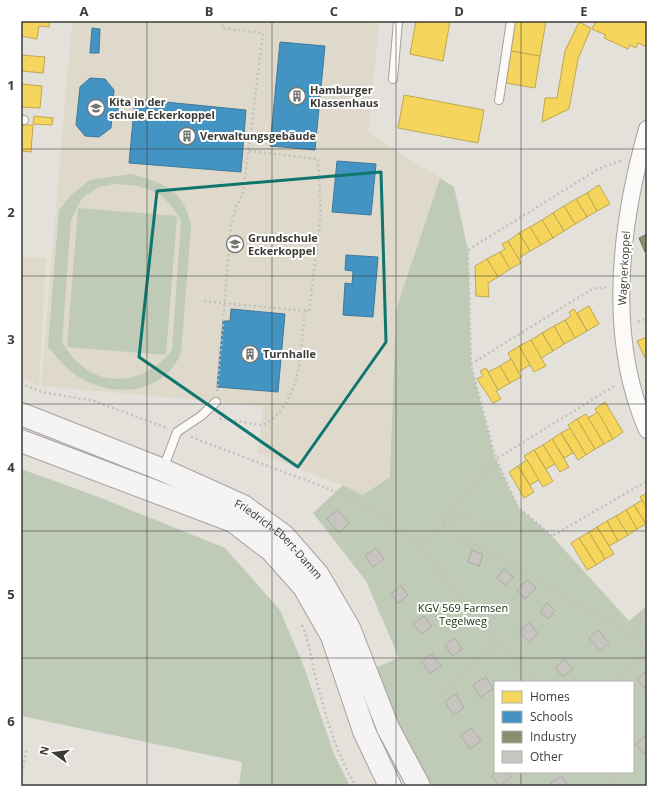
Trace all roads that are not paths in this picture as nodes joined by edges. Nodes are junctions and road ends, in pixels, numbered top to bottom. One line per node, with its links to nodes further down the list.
1 (398, 21): 3 (lane)
2 (511, 21): 4 (lane)
3 (393, 79)
4 (499, 100)
5 (647, 129): 8 (street, Wagnerkoppel)
6 (216, 402): 10 (lane)
7 (21, 414): 10 (main road, Friedrich-Ebert-Damm)
8 (647, 430)
9 (21, 441): 11 (main road, Friedrich-Ebert-Damm)
10 (163, 470): 12 (main road, Friedrich-Ebert-Damm)
11 (390, 786)
12 (419, 786)

